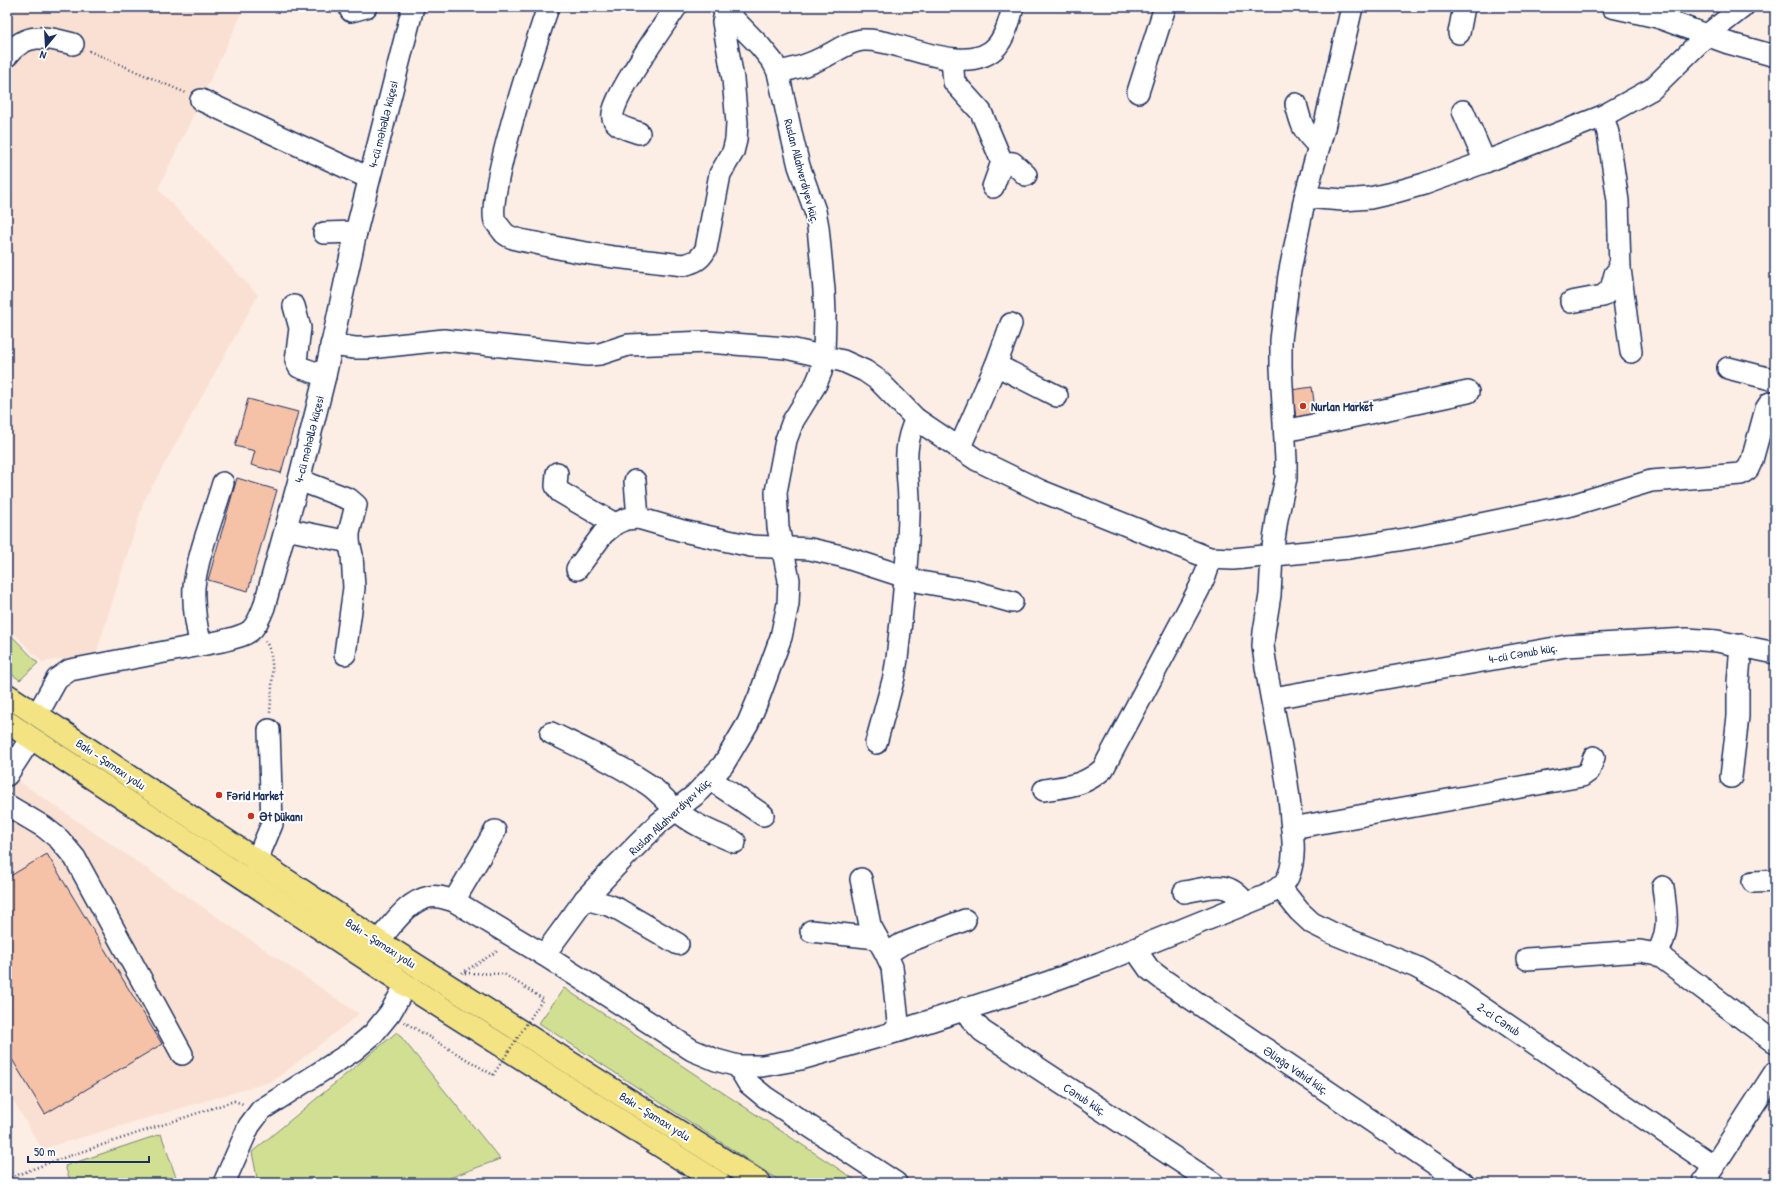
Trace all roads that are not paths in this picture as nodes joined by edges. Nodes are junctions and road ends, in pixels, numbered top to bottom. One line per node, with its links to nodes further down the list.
1 (413, 7): 28 (street, 4-cü məhəllə küçesi)
2 (548, 7): 10 (street)
3 (676, 7): 23 (street)
4 (1014, 7): 16 (street)
5 (1165, 7): 18 (street)
6 (1352, 7): 24 (street)
7 (1464, 7): 11 (street)
8 (1612, 7): 12 (street)
9 (1743, 7): 12 (street)
10 (724, 9): 17 (street, Ruslan Allahverdiyev küç.)
11 (1459, 33)
12 (1708, 35): 15 (street); 22 (street)
13 (73, 44): 14 (street)
14 (7, 56)
15 (1775, 56)
16 (952, 60): 17 (street); 25 (street)
17 (778, 72): 39 (street, Ruslan Allahverdiyev küç.)
18 (1138, 92)
19 (201, 100): 28 (street)
20 (1296, 104): 24 (street)
21 (1463, 111): 26 (street)
22 (1603, 116): 26 (street); 33 (street)
23 (639, 133)
24 (1319, 146): 30 (street)
25 (1002, 162): 27 (street); 29 (street)
26 (1485, 162): 30 (street)
27 (1026, 175)
28 (369, 178): 31 (street, 4-cü məhəllə küçesi)
29 (994, 187)
30 (1305, 197): 48 (street)
31 (356, 232): 32 (street); 37 (street, 4-cü məhəllə küçesi)
32 (324, 233)
33 (1620, 269): 34 (street); 38 (street)
34 (1571, 302)
35 (294, 306): 42 (street)
36 (1011, 324): 40 (street)
37 (332, 345): 39 (street); 42 (street, 4-cü məhəllə küçesi)
38 (1631, 352)
39 (824, 356): 47 (street); 58 (street, Ruslan Allahverdiyev küç.)
40 (996, 366): 45 (street); 49 (street)
41 (1728, 368): 43 (street)
42 (324, 376): 51 (street, 4-cü məhəllə küçesi)
43 (1775, 380)
44 (1468, 392): 48 (street)
45 (1057, 396)
46 (1775, 402): 59 (street)
47 (916, 419): 49 (street); 62 (street)
48 (1285, 431): 59 (street)
49 (959, 449): 60 (street)
50 (557, 473): 55 (street)
51 (299, 480): 56 (street, 4-cü məhəllə küçesi); 57 (street)
52 (635, 481): 54 (street)
53 (223, 483): 64 (street)
54 (638, 518): 55 (street); 58 (street)
55 (615, 524): 61 (street)
56 (286, 529): 57 (street); 64 (street, 4-cü məhəllə küçesi)
57 (348, 542): 67 (street)
58 (782, 547): 62 (street); 79 (street, Ruslan Allahverdiyev küç.)
59 (1272, 554): 60 (street); 69 (street)
60 (1209, 558): 80 (street)
61 (577, 569)
62 (904, 578): 63 (street); 75 (street)
63 (1012, 602)
64 (201, 645): 70 (street)
65 (1741, 645): 66 (street, 4-cü Cənub küç.); 69 (street, 4-cü Cənub küç.); 78 (street)
66 (1775, 653)
67 (345, 654)
68 (7, 695): 70 (highway, Bakı - Şamaxı yolu)
69 (1273, 698): 84 (street)
70 (37, 715): 87 (highway, Bakı - Şamaxı yolu)
71 (7, 722): 74 (highway, Bakı - Şamaxı yolu)
72 (269, 730): 87 (street)
73 (551, 733): 82 (street)
74 (30, 738): 77 (street); 106 (highway, Bakı - Şamaxı yolu)
75 (876, 743)
76 (1594, 756): 84 (street)
77 (7, 775)
78 (1731, 777)
79 (710, 779): 82 (street, Ruslan Allahverdiyev küç.); 83 (street)
80 (1044, 790)
81 (7, 805): 110 (street)
82 (676, 810): 86 (street); 94 (street, Ruslan Allahverdiyev küç.)
83 (763, 815)
84 (1292, 828): 91 (street)
85 (495, 831): 95 (street)
86 (735, 842)
87 (256, 862): 99 (highway, Bakı - Şamaxı yolu)
88 (861, 879): 101 (street)
89 (1775, 881): 90 (street)
90 (1753, 882)
91 (1280, 887): 96 (street); 113 (street, 2-ci Cənub)
92 (1663, 887): 103 (street)
93 (1184, 892): 96 (street)
94 (585, 899): 100 (street); 104 (street, Ruslan Allahverdiyev küç.)
95 (454, 901): 99 (street); 104 (street)
96 (1245, 903): 102 (street)
97 (965, 920): 101 (street)
98 (810, 931): 101 (street)
99 (378, 941): 116 (highway, Bakı - Şamaxı yolu)
100 (678, 944)
101 (881, 946): 108 (street)
102 (1135, 949): 107 (street); 119 (street, Əliağa Vahid küç.)
103 (1657, 954): 105 (street); 109 (street)
104 (544, 955): 111 (street)
105 (1527, 959)
106 (406, 985): 114 (street); 115 (highway, Bakı - Şamaxı yolu)
107 (965, 1008): 108 (street); 118 (street, Cənub küç.)
108 (899, 1031): 111 (street)
109 (1775, 1043)
110 (182, 1054)
111 (738, 1066): 117 (street)
112 (1775, 1072): 113 (street)
113 (1706, 1179)
114 (224, 1183)
115 (719, 1183)
116 (760, 1183)
117 (896, 1183)
118 (1213, 1183)
119 (1464, 1183)

